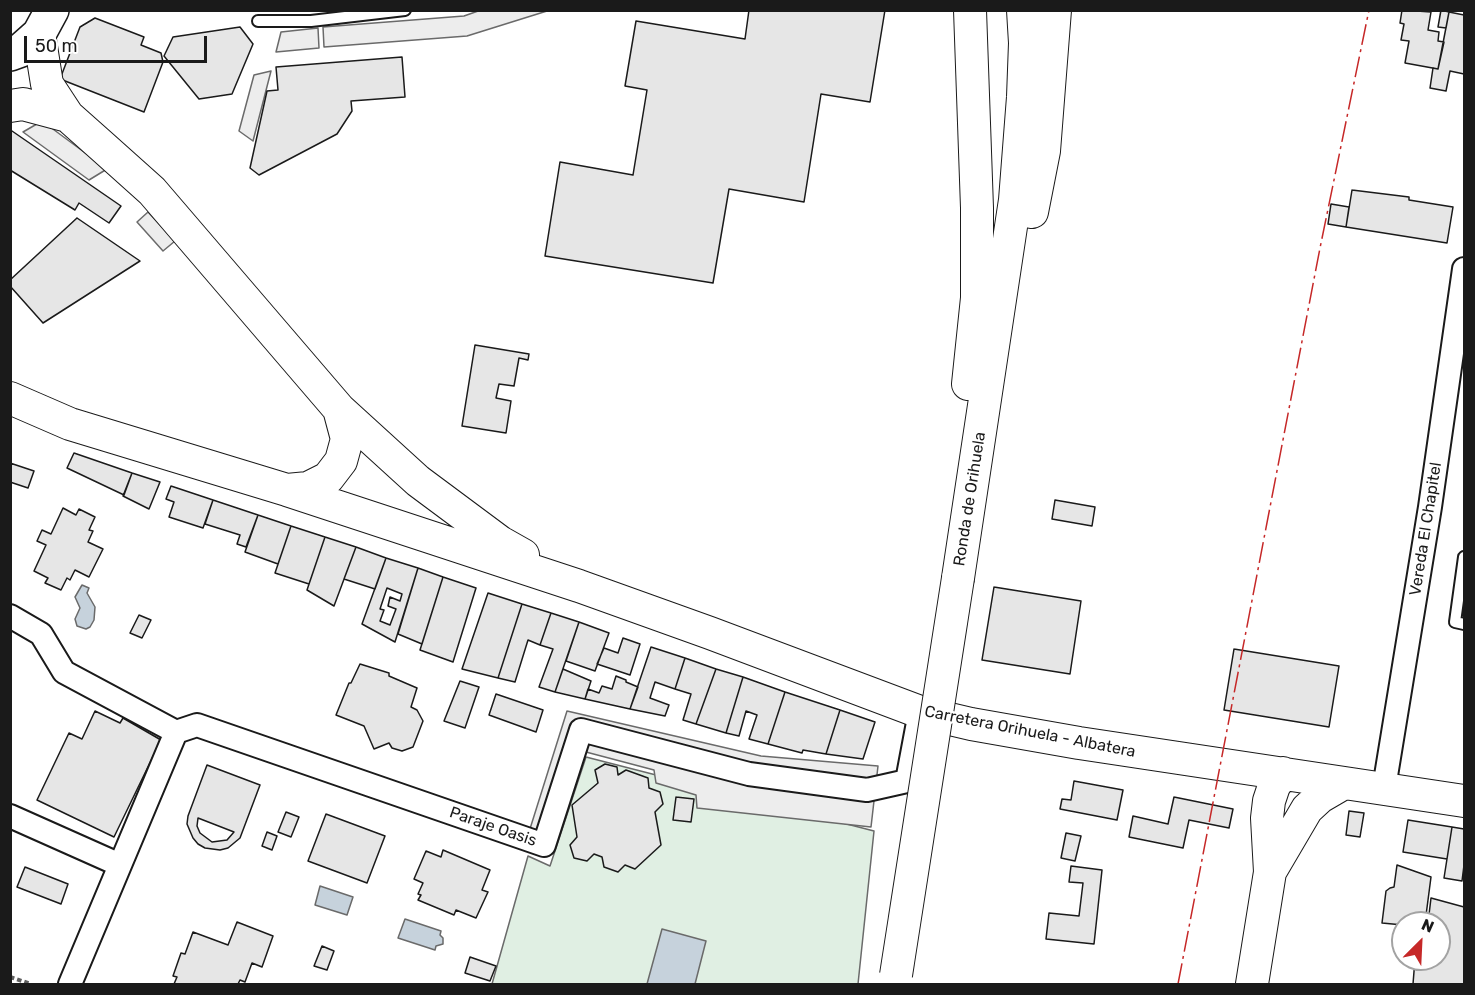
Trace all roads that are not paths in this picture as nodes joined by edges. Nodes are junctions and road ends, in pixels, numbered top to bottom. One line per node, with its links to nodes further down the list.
1 (405, 10): 6 (lane)
2 (970, 10): 16 (main road)
3 (1023, 10): 11 (main road, Ronda de Orihuela)
4 (1055, 10): 11 (main road)
5 (49, 16): 7 (highway); 9 (main road)
6 (258, 21)
7 (10, 54)
8 (10, 106): 9 (main road)
9 (68, 116): 13 (main road)
10 (1464, 269): 25 (street, Vereda El Chapitel)
11 (992, 361): 16 (main road, Ronda de Orihuela)
12 (14, 401): 14 (main road)
13 (339, 408): 14 (main road); 17 (main road)
14 (287, 490): 17 (main road)
15 (1464, 558): 19 (lane)
16 (958, 578): 30 (main road, Ronda de Orihuela, bridge)
17 (579, 586): 20 (main road, Carretera Orihuela - Albatera)
18 (10, 616): 21 (street)
19 (1464, 624)
20 (920, 712): 21 (street, Paraje Oasis); 22 (main road, Carretera Orihuela - Albatera)
21 (176, 732): 28 (street)
22 (1188, 760): 23 (main road, Carretera Orihuela - Albatera); 29 (main road)
23 (1283, 773): 24 (main road, Carretera Orihuela - Albatera); 29 (main road)
24 (1344, 783): 25 (main road, Carretera Orihuela - Albatera); 29 (main road)
25 (1384, 788): 26 (main road, Carretera Orihuela - Albatera)
26 (1464, 801)
27 (10, 816): 28 (street)
28 (120, 865): 31 (street)
29 (1270, 872): 32 (main road)
30 (895, 980)
31 (70, 984)
32 (1252, 984)

